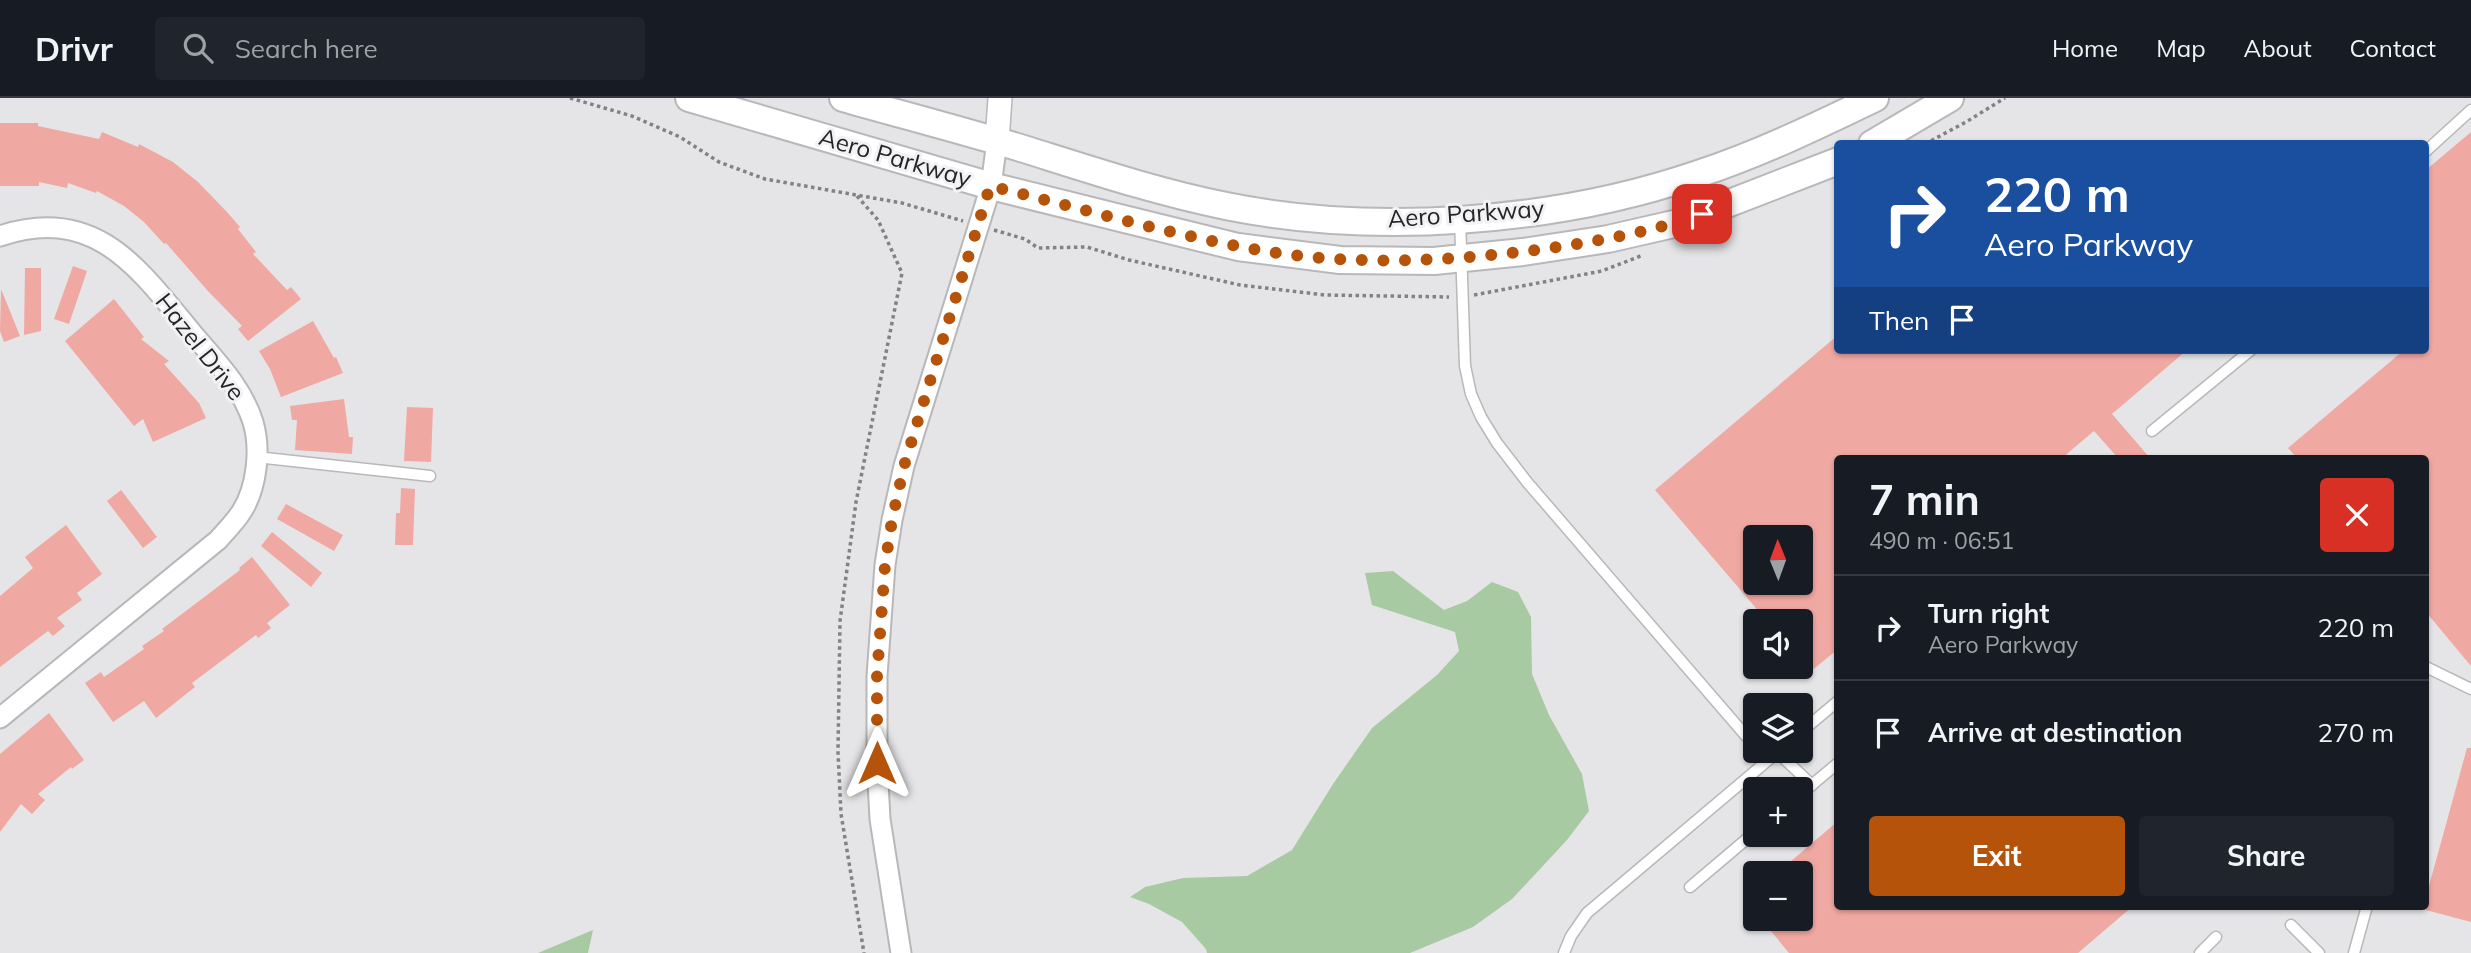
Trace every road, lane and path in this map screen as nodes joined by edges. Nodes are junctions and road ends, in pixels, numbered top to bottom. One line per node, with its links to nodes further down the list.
1 (570, 98): 15 (path)
2 (689, 98): 14 (main road, Aero Parkway)
3 (843, 98): 11 (main road, Aero Parkway)
4 (1000, 98): 11 (street)
5 (1875, 98): 17 (main road, Aero Parkway)
6 (1950, 98): 9 (main road)
7 (2005, 98): 10 (path)
8 (2471, 110): 12 (lane)
9 (1879, 140)
10 (1932, 140)
11 (997, 141): 14 (street); 17 (main road, Aero Parkway)
12 (2429, 148)
13 (1834, 163): 20 (main road, Aero Parkway)
14 (990, 186): 20 (main road, Aero Parkway); 43 (street)
15 (856, 194): 16 (path); 42 (path)
16 (902, 203)
17 (1460, 219): 20 (lane)
18 (0, 236): 24 (street, Hazel Drive)
19 (1025, 239): 21 (path)
20 (1461, 258): 31 (lane)
21 (1433, 298)
22 (2246, 354): 23 (lane)
23 (2152, 431)
24 (257, 457): 25 (lane); 29 (street, Hazel Drive)
25 (430, 476)
26 (2429, 669): 27 (lane)
27 (2471, 690)
28 (1834, 704): 30 (lane)
29 (0, 718)
30 (1813, 722)
31 (1743, 733)
32 (1764, 763): 44 (lane)
33 (1790, 763): 35 (lane)
34 (1834, 766): 36 (lane)
35 (1804, 777)
36 (1813, 784)
37 (1743, 842): 38 (lane)
38 (1690, 887)
39 (2366, 910): 47 (lane)
40 (2291, 925): 46 (lane)
41 (2216, 937): 45 (lane)
42 (864, 953)
43 (901, 953)
44 (1564, 953)
45 (2200, 953)
46 (2319, 953)
47 (2354, 953)

